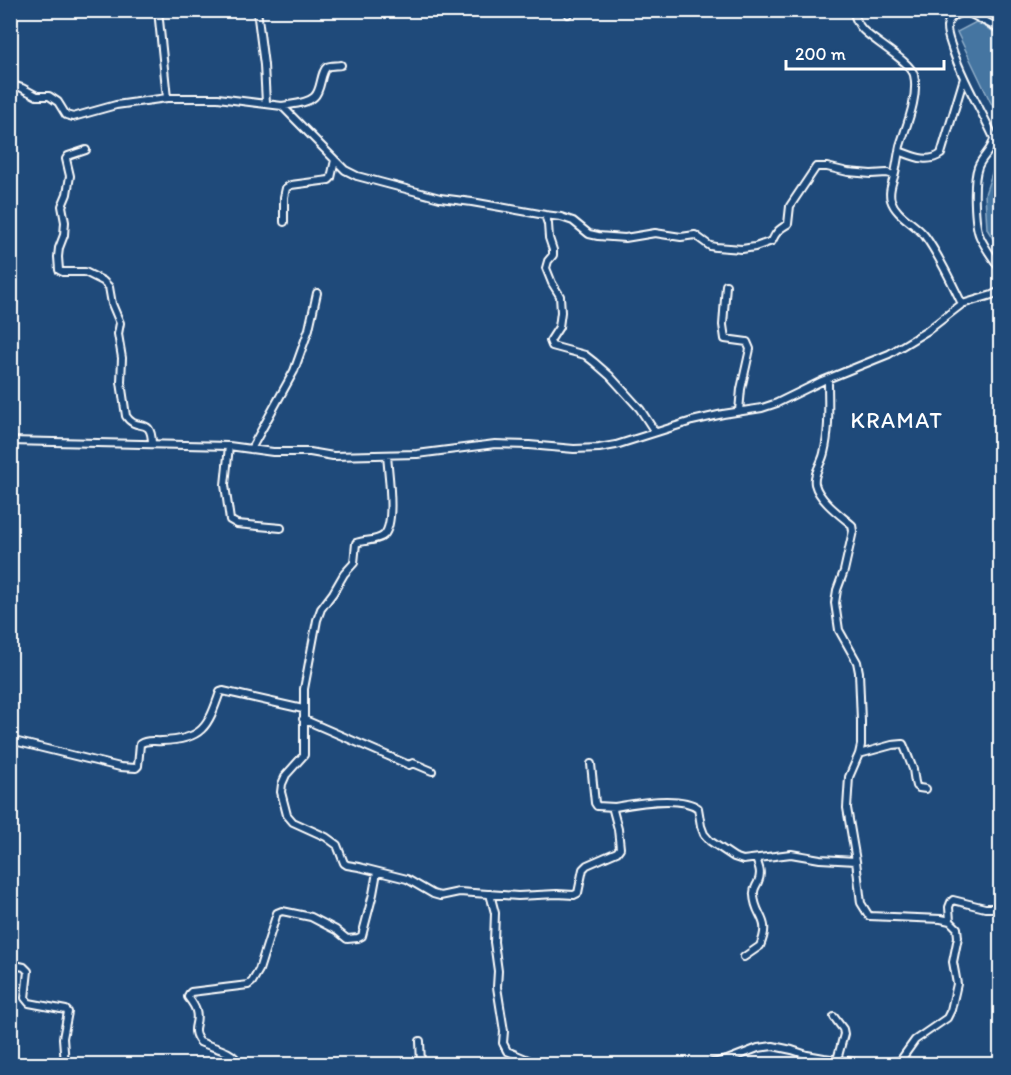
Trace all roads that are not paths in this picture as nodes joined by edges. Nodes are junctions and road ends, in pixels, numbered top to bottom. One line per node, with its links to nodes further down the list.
1 (158, 10): 8 (street)
2 (257, 10): 9 (street)
3 (853, 10): 12 (street)
4 (1000, 29): 6 (street)
5 (341, 65): 10 (street)
6 (964, 78): 12 (street); 17 (street)
7 (10, 84): 8 (street)
8 (167, 98): 9 (street)
9 (266, 103): 10 (street)
10 (282, 106): 13 (street)
11 (86, 150): 26 (street)
12 (899, 151): 14 (street)
13 (335, 160): 15 (street); 16 (street)
14 (894, 175): 15 (street); 21 (street)
15 (545, 215): 24 (street)
16 (284, 222)
17 (1000, 269)
18 (726, 285): 23 (street)
19 (1000, 291): 21 (street)
20 (317, 293): 28 (street)
21 (962, 304): 22 (street)
22 (828, 379): 23 (street); 34 (street)
23 (739, 411): 24 (street)
24 (655, 432): 29 (street)
25 (10, 441): 26 (street)
26 (152, 443): 27 (street)
27 (229, 446): 28 (street); 30 (street)
28 (251, 449): 29 (street)
29 (387, 454): 31 (street)
30 (281, 528)
31 (303, 709): 32 (street); 33 (street)
32 (303, 719): 36 (street); 41 (street)
33 (10, 740)
34 (859, 754): 37 (street); 40 (street)
35 (591, 764): 38 (street)
36 (432, 771)
37 (926, 789)
38 (615, 807): 39 (street); 42 (street)
39 (756, 858): 40 (street); 47 (street)
40 (856, 861): 46 (street)
41 (377, 872): 42 (street); 54 (street)
42 (490, 894): 56 (street)
43 (1000, 908): 46 (street)
44 (12, 912): 45 (street)
45 (10, 919)
46 (950, 921): 52 (street)
47 (744, 957)
48 (10, 964): 53 (street)
49 (834, 1017): 51 (street)
50 (420, 1041): 55 (street)
51 (837, 1060): 52 (street); 57 (street)
52 (900, 1063)
53 (65, 1065)
54 (239, 1065)
55 (421, 1065)
56 (538, 1065)
57 (708, 1065)

